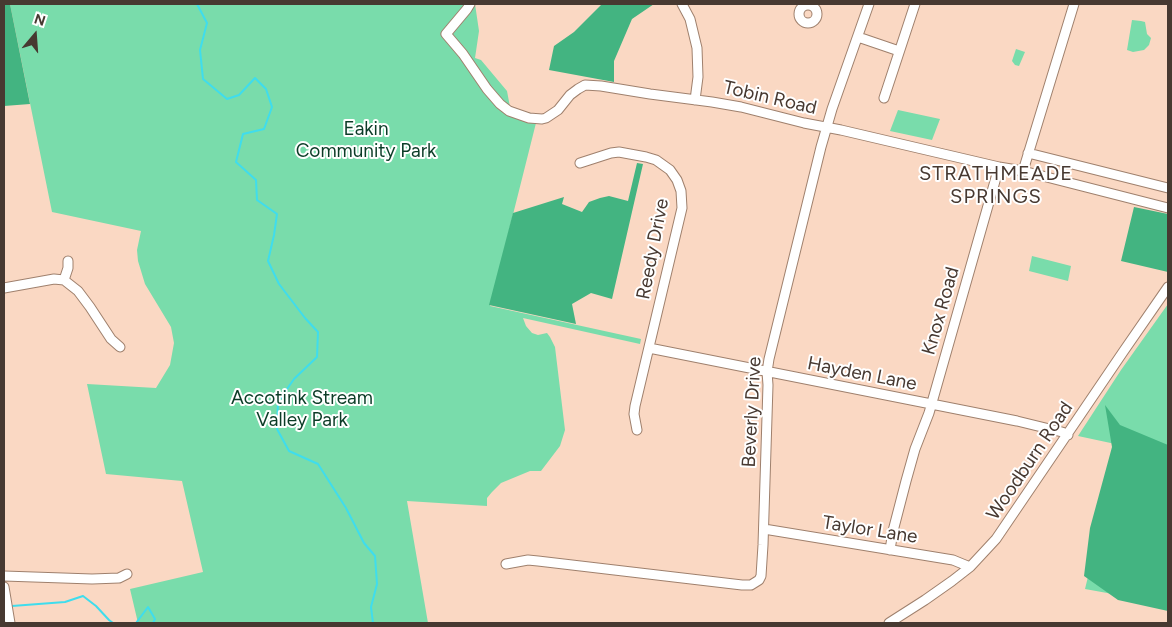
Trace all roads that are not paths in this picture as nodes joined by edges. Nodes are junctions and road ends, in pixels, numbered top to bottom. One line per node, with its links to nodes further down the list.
1 (470, 4): 9 (street, Tobin Road)
2 (682, 4): 9 (street)
3 (869, 4): 6 (street, Beverly Drive)
4 (915, 4): 7 (street)
5 (1074, 4): 11 (street)
6 (858, 37): 7 (street); 10 (street, Beverly Drive)
7 (900, 51): 8 (street)
8 (884, 98)
9 (695, 100): 10 (street, Tobin Road)
10 (826, 127): 13 (street, Tobin Road); 23 (street, Beverly Drive)
11 (1028, 153): 14 (street); 15 (street)
12 (580, 163): 22 (street, Reedy Drive)
13 (1000, 167): 14 (street, Tobin Road); 24 (street, Knox Road)
14 (1023, 171): 16 (street, Tobin Road)
15 (1168, 188)
16 (1168, 208)
17 (68, 261): 18 (street)
18 (64, 280): 20 (street); 21 (street)
19 (1168, 287): 26 (street, Woodburn Road)
20 (4, 288)
21 (120, 348)
22 (649, 348): 23 (street, Hayden Lane); 25 (street, Reedy Drive)
23 (767, 372): 24 (street, Hayden Lane); 27 (street, Beverly Drive)
24 (931, 404): 26 (street, Hayden Lane); 28 (street, Knox Road)
25 (637, 430)
26 (1068, 434): 30 (street, Woodburn Road)
27 (764, 529): 28 (street, Taylor Lane); 29 (street, Beverly Drive)
28 (890, 550): 30 (street, Taylor Lane)
29 (506, 564)
30 (970, 566): 35 (street, Woodburn Road)
31 (127, 574): 32 (street)
32 (4, 576)
33 (4, 587): 34 (street)
34 (10, 623)
35 (889, 623)

